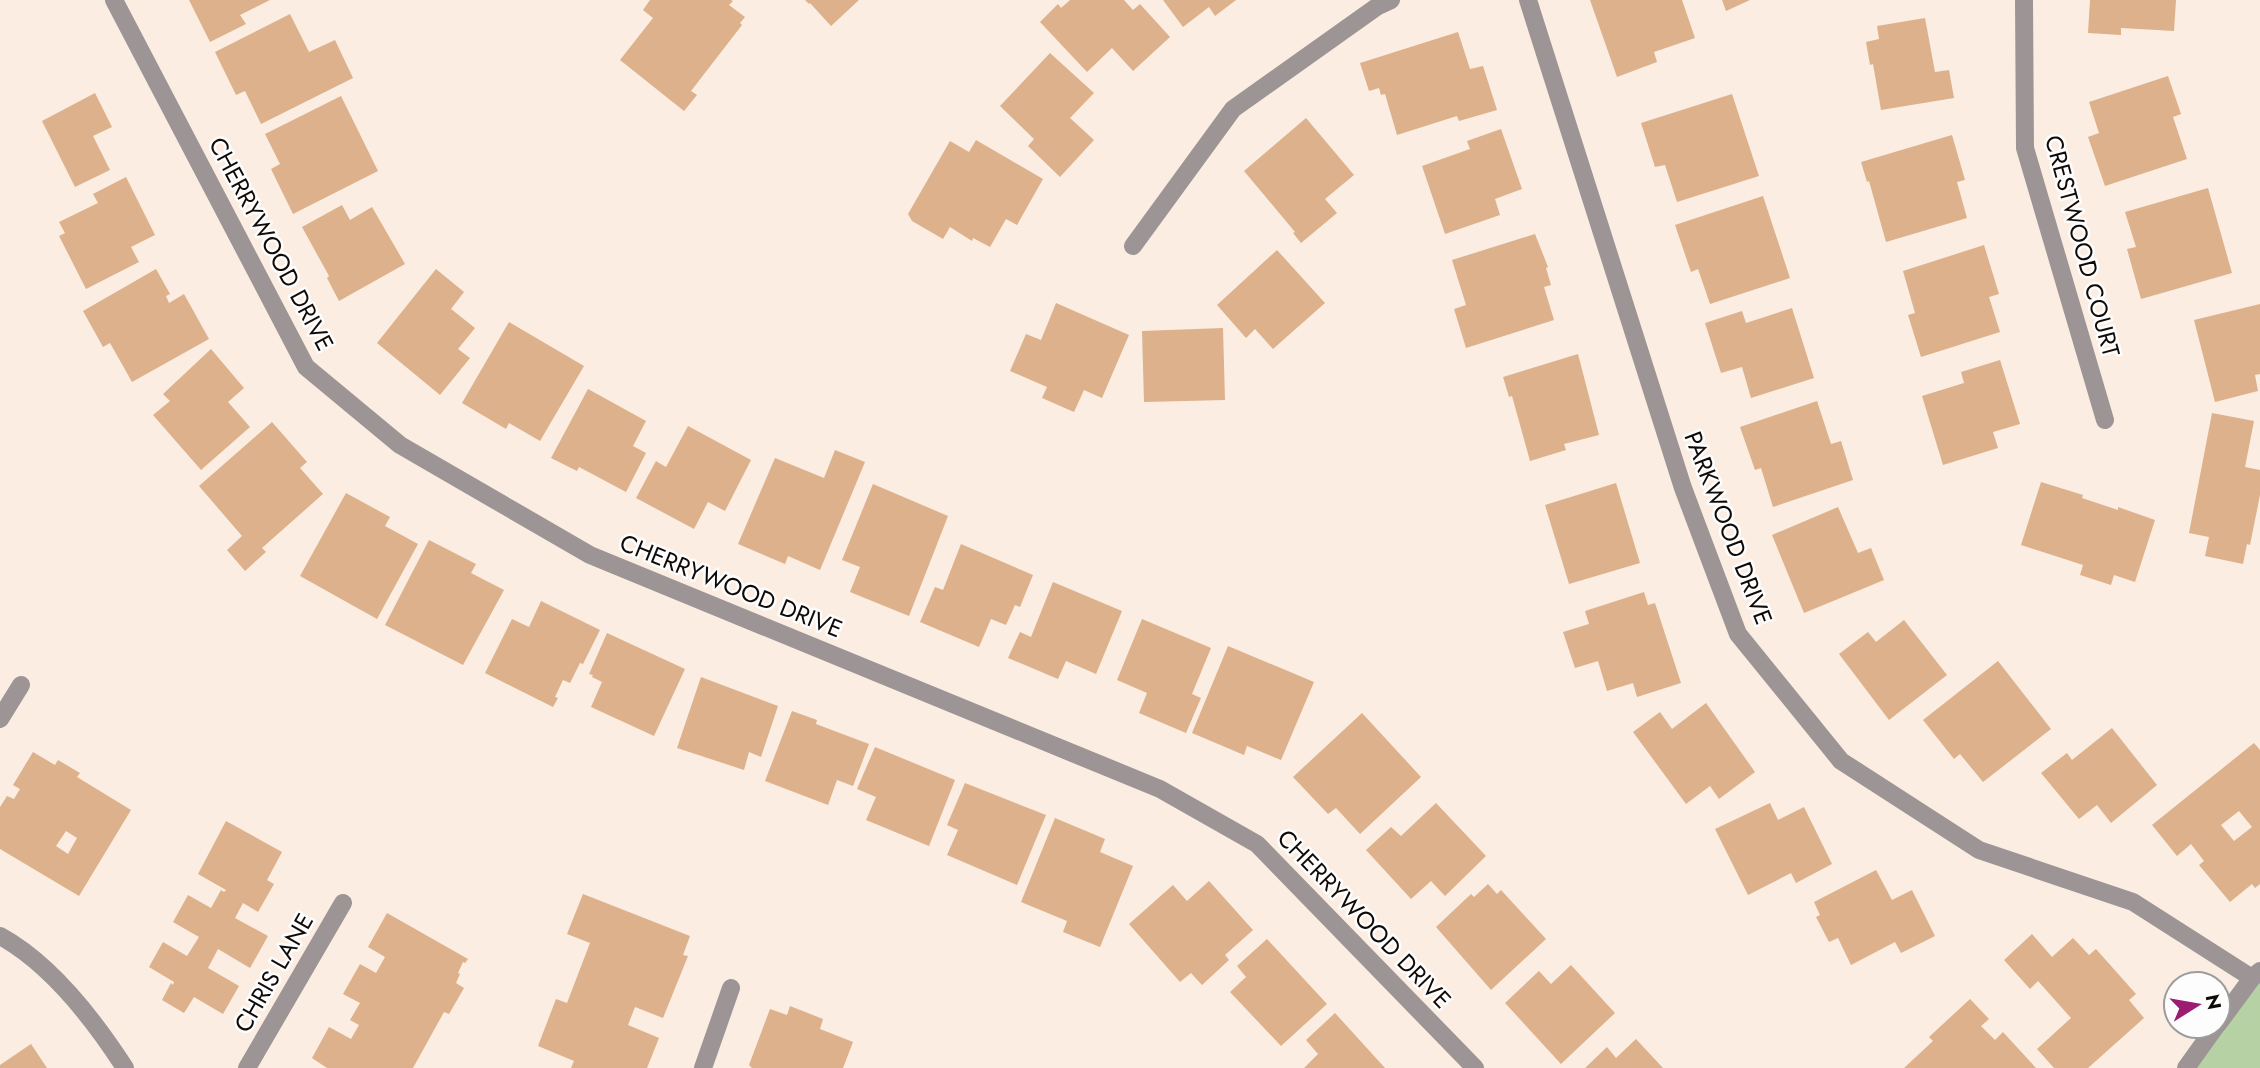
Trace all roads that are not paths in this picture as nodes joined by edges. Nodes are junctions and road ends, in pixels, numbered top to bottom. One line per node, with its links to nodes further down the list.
1 (114, 0): 18 (street, CHERRYWOOD DRIVE)
2 (1391, 0): 5 (street)
3 (1528, 0): 11 (street, PARKWOOD DRIVE)
4 (2024, 0): 6 (street, CRESTWOOD COURT)
5 (1133, 246)
6 (2105, 420)
7 (21, 685): 8 (street)
8 (0, 719)
9 (343, 903): 16 (street, CHRIS LANE)
10 (0, 936): 15 (street)
11 (2256, 975): 13 (street)
12 (731, 988): 17 (street)
13 (2232, 1006)
14 (2206, 1040): 19 (street)
15 (125, 1068)
16 (247, 1068)
17 (702, 1068)
18 (1475, 1068)
19 (2186, 1068)

